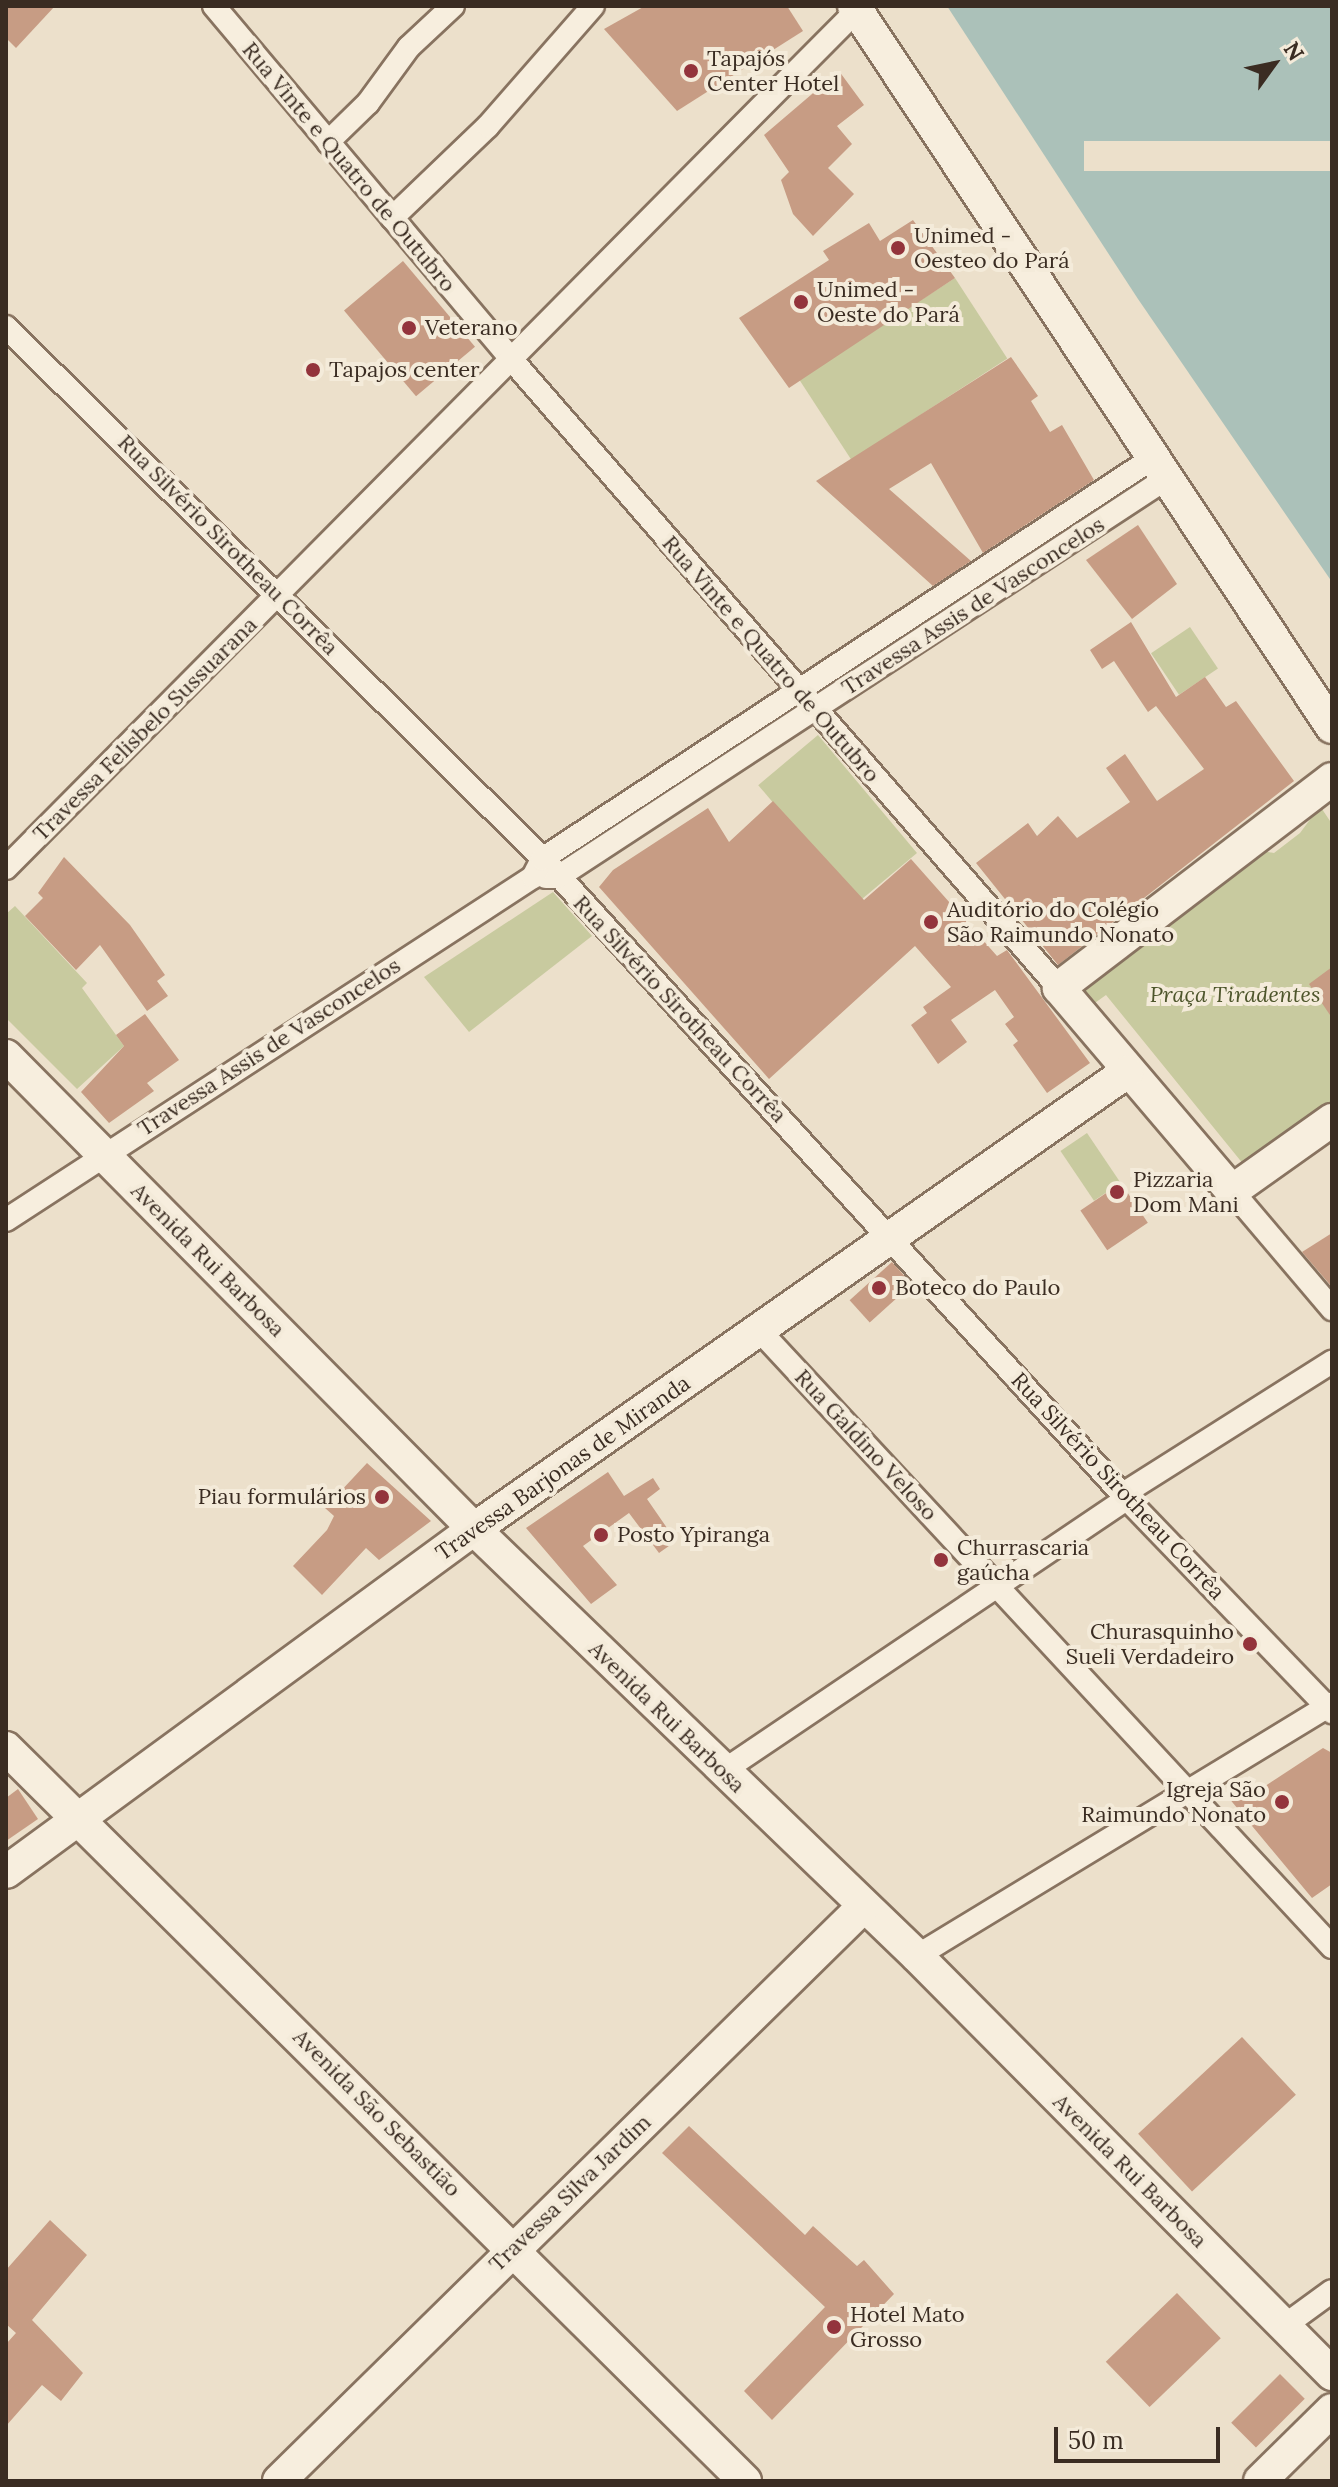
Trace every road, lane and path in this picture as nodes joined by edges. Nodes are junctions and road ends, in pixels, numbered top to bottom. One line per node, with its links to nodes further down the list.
1 (214, 6): 5 (street, Rua Vinte e Quatro de Outubro)
2 (453, 6): 5 (street)
3 (593, 6): 6 (street)
4 (855, 8): 8 (street, Travessa Felisbelo Sussuarana); 9 (main road)
5 (328, 142): 6 (street, Rua Vinte e Quatro de Outubro)
6 (392, 218): 8 (street, Rua Vinte e Quatro de Outubro)
7 (6, 327): 10 (street, Rua Silvério Sirotheau Corrêa)
8 (511, 359): 10 (street, Travessa Felisbelo Sussuarana); 11 (street, Rua Vinte e Quatro de Outubro)
9 (1160, 468): 11 (street, Travessa Assis de Vasconcelos); 12 (main road)
10 (279, 595): 14 (street, Travessa Felisbelo Sussuarana); 15 (street, Rua Silvério Sirotheau Corrêa)
11 (807, 701): 15 (street, Travessa Assis de Vasconcelos); 16 (street, Travessa Assis de Vasconcelos); 17 (street, Rua Vinte e Quatro de Outubro)
12 (1332, 727)
13 (1332, 779): 17 (main road)
14 (6, 868)
15 (538, 868): 16 (street); 21 (street, Travessa Assis de Vasconcelos)
16 (558, 877): 24 (street, Rua Silvério Sirotheau Corrêa)
17 (1059, 988): 19 (main road, Rua Vinte e Quatro de Outubro)
18 (6, 1056): 21 (main road, Avenida Rui Barbosa)
19 (1127, 1072): 22 (main road, Rua Vinte e Quatro de Outubro); 24 (main road, Travessa Barjonas de Miranda)
20 (1332, 1120): 22 (main road)
21 (103, 1153): 23 (street, Travessa Assis de Vasconcelos); 29 (main road, Avenida Rui Barbosa)
22 (1232, 1191): 25 (street, Rua Vinte e Quatro de Outubro)
23 (6, 1220)
24 (891, 1239): 26 (main road, Travessa Barjonas de Miranda); 28 (street, Rua Silvério Sirotheau Corrêa)
25 (1332, 1309)
26 (759, 1330): 29 (main road, Travessa Barjonas de Miranda); 30 (street, Rua Galdino Veloso)
27 (1332, 1362): 28 (street)
28 (1127, 1499): 30 (street); 31 (street, Rua Silvério Sirotheau Corrêa)
29 (474, 1529): 33 (main road, Avenida Rui Barbosa); 35 (main road, Travessa Barjonas de Miranda)
30 (999, 1586): 33 (street); 34 (street, Rua Galdino Veloso)
31 (1330, 1708): 34 (street)
32 (6, 1748): 35 (main road, Avenida São Sebastião)
33 (723, 1771): 37 (main road, Avenida Rui Barbosa)
34 (1188, 1790): 38 (street, Rua Galdino Veloso); 39 (street)
35 (78, 1818): 36 (main road, Travessa Barjonas de Miranda); 40 (main road, Avenida São Sebastião)
36 (6, 1872)
37 (863, 1907): 39 (main road, Avenida Rui Barbosa); 40 (main road, Travessa Silva Jardim)
38 (1332, 1947)
39 (917, 1956): 42 (main road, Avenida Rui Barbosa)
40 (514, 2247): 45 (main road, Travessa Silva Jardim); 46 (main road, Avenida São Sebastião)
41 (1332, 2291): 42 (street)
42 (1284, 2326): 43 (main road, Avenida Rui Barbosa)
43 (1332, 2374)
44 (1332, 2410): 47 (main road)
45 (279, 2481)
46 (745, 2481)
47 (1260, 2481)

